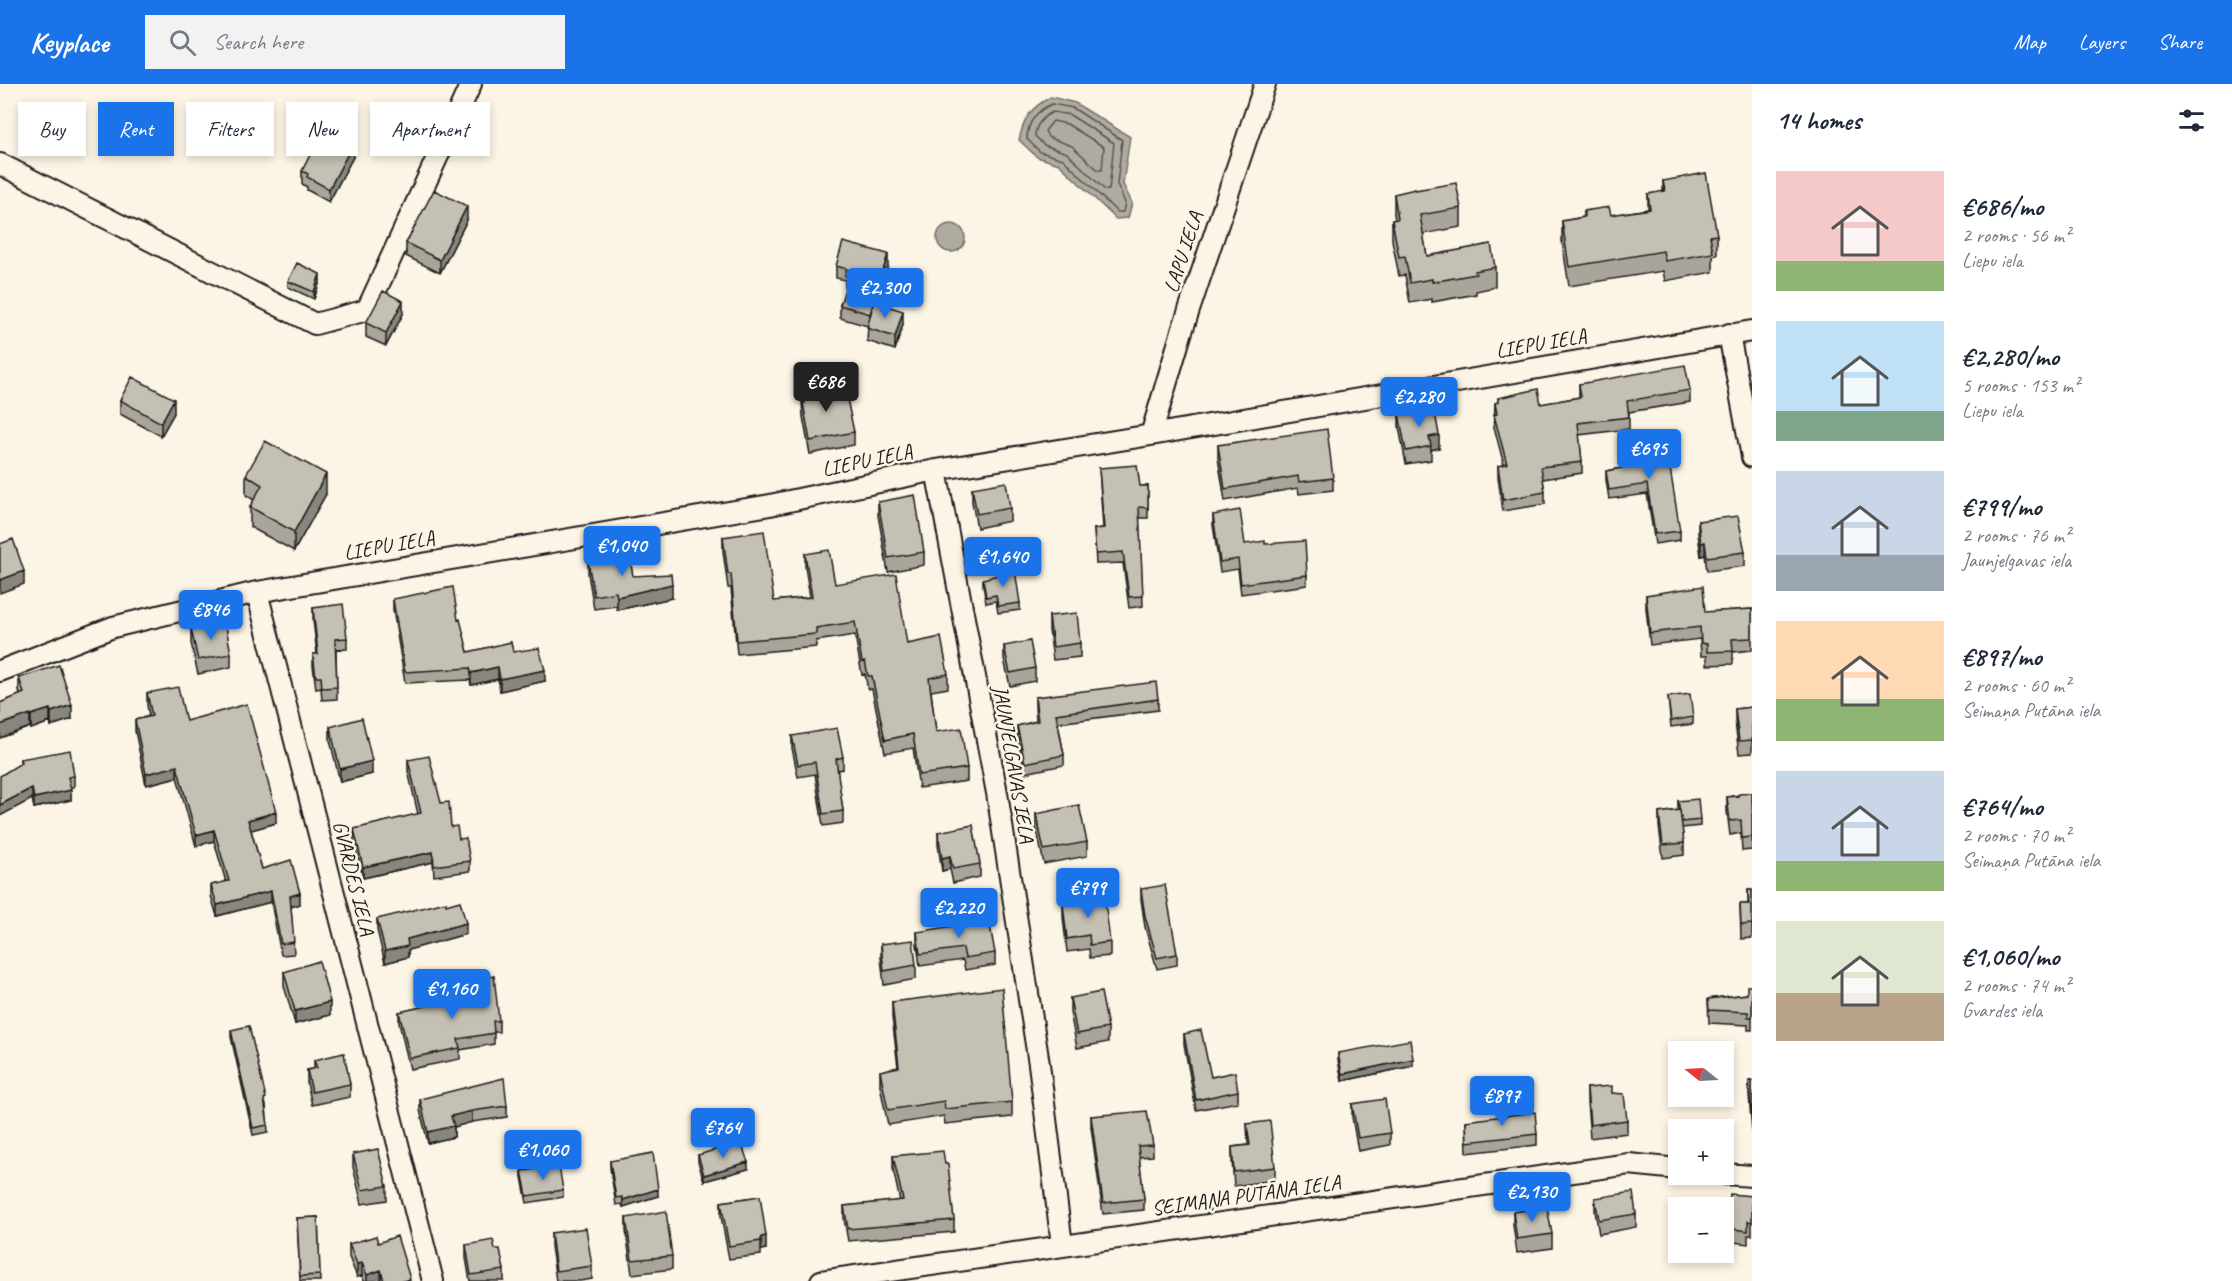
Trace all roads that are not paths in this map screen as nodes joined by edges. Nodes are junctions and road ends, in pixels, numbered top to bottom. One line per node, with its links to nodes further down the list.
1 (471, 84): 3 (street)
2 (1265, 84): 6 (street, LAPU IELA)
3 (0, 164)
4 (1752, 331): 5 (street, LIEPU IELA)
5 (1729, 334): 6 (street, LIEPU IELA); 7 (street)
6 (1151, 435): 8 (street, LIEPU IELA)
7 (1752, 458)
8 (936, 470): 9 (street, LIEPU IELA); 14 (street, JAUNJELGAVAS IELA)
9 (257, 592): 10 (street, LIEPU IELA); 15 (street, GVARDES IELA)
10 (0, 671)
11 (1668, 1168): 14 (street, SEIMAŅA PUTĀNA IELA)
12 (1734, 1174): 13 (street)
13 (1752, 1176)
14 (1062, 1245): 16 (street, SEIMAŅA PUTĀNA IELA)
15 (433, 1281)
16 (821, 1281)

